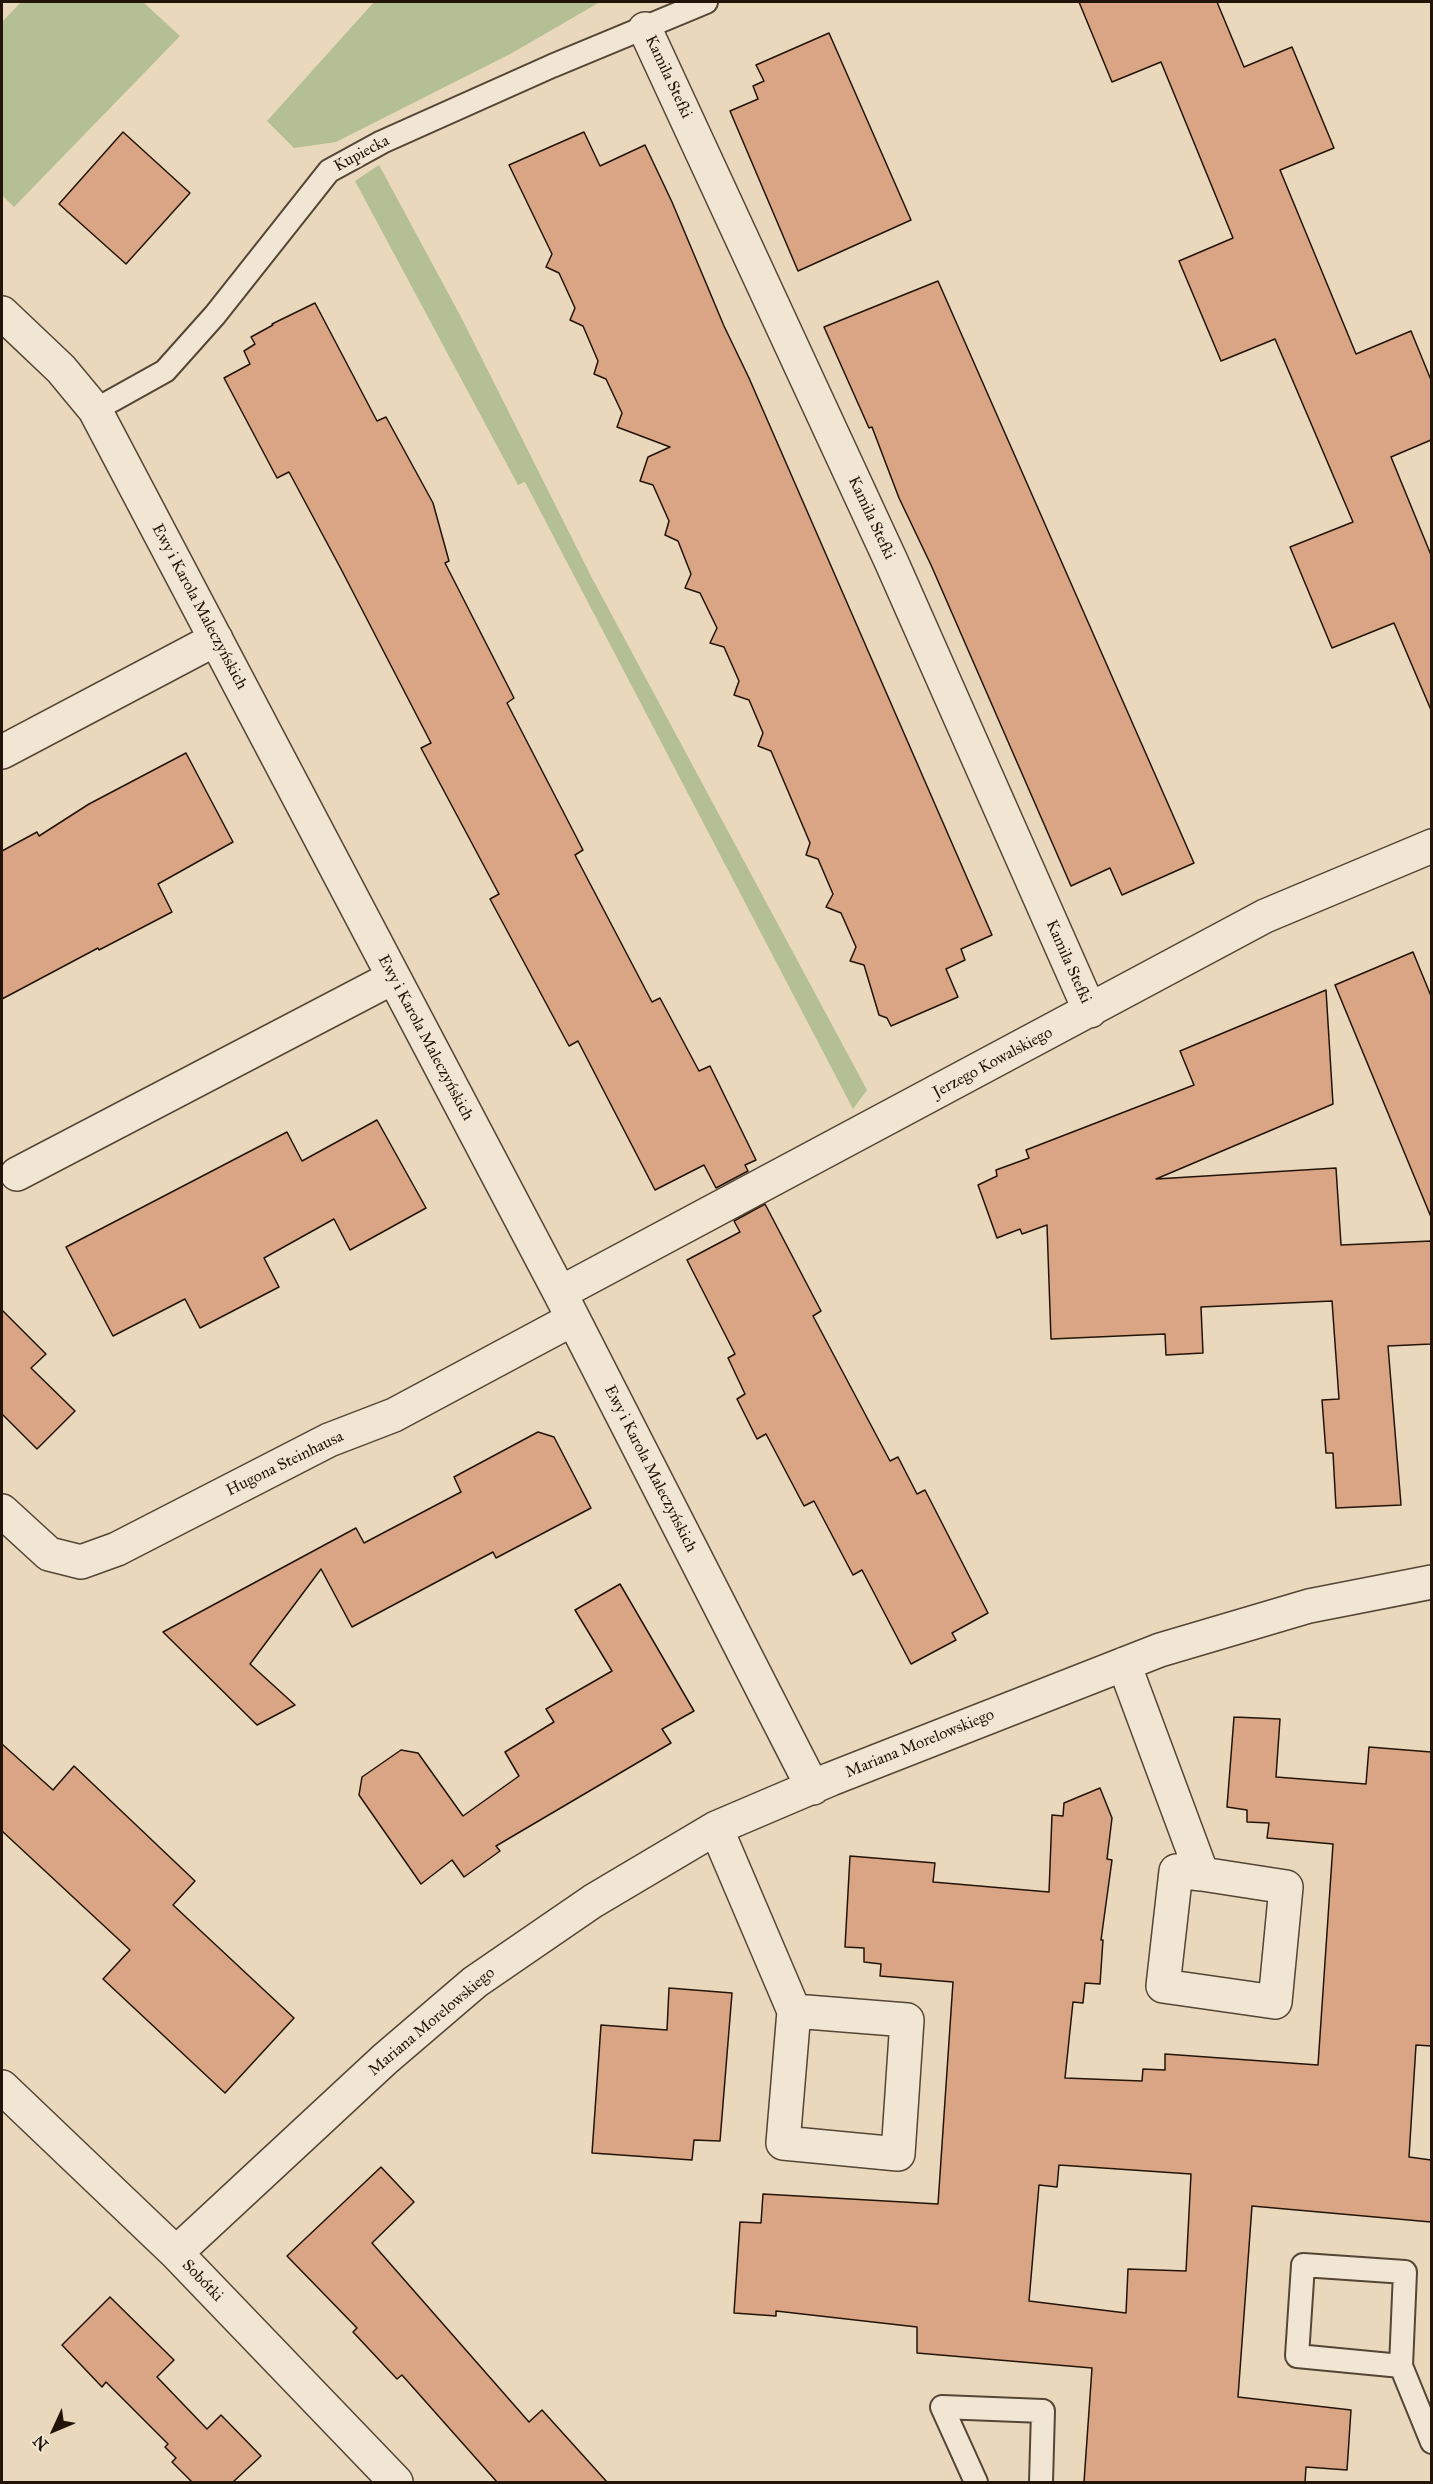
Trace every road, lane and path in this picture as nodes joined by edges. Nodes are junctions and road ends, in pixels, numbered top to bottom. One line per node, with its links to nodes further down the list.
1 (706, 2): 2 (lane, Kupiecka)
2 (645, 29): 4 (lane, Kupiecka); 9 (street, Kamila Stefki)
3 (2, 313): 4 (street, Ewy i Karola Maleczyńskich)
4 (95, 410): 5 (street, Ewy i Karola Maleczyńskich)
5 (216, 639): 6 (street); 8 (street, Ewy i Karola Maleczyńskich)
6 (2, 752)
7 (1431, 846): 9 (street, Jerzego Kowalskiego)
8 (392, 978): 10 (street); 11 (street, Ewy i Karola Maleczyńskich)
9 (1090, 1011): 11 (street, Jerzego Kowalskiego)
10 (17, 1174)
11 (566, 1306): 12 (street, Hugona Steinhausa); 15 (street, Ewy i Karola Maleczyńskich)
12 (2, 1511)
13 (1431, 1582): 14 (street, Mariana Morelowskiego)
14 (1124, 1664): 15 (street, Mariana Morelowskiego); 17 (street)
15 (813, 1788): 16 (street, Mariana Morelowskiego)
16 (716, 1828): 18 (street); 20 (street, Mariana Morelowskiego)
17 (1202, 1874): 17 (street)
18 (794, 2011): 18 (street)
19 (2, 2087): 20 (street, Sobótki)
20 (176, 2253): 23 (street, Sobótki)
21 (1401, 2366): 21 (lane); 22 (lane)
22 (1431, 2442)
23 (396, 2482)
24 (976, 2482): 25 (lane)
25 (1041, 2482)

